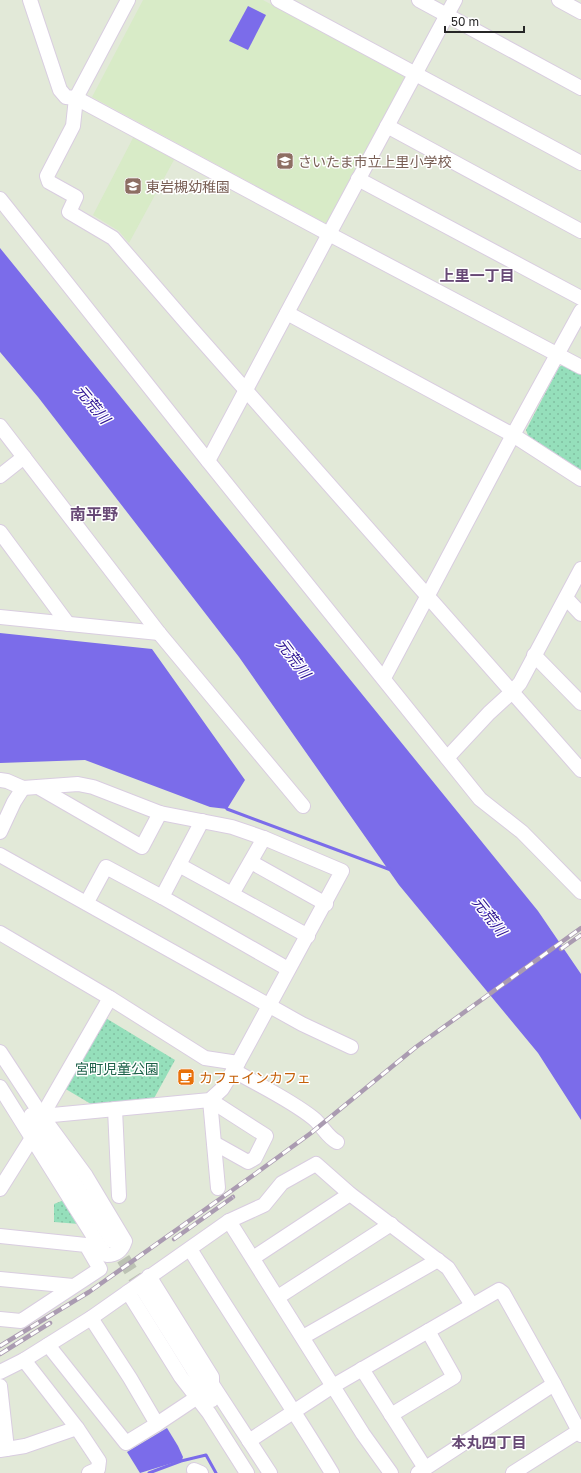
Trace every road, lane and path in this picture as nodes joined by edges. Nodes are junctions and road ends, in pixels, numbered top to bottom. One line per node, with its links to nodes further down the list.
1 (30, 0): 11 (street)
2 (128, 0): 11 (street)
3 (278, 0): 9 (street)
4 (419, 0): 8 (street)
5 (455, 0): 8 (street)
6 (559, 0): 7 (street)
7 (581, 12)
8 (447, 15): 9 (street); 10 (street)
9 (415, 74): 12 (street); 13 (street)
10 (581, 88)
11 (76, 98): 17 (street); 23 (street)
12 (387, 126): 14 (street); 16 (street)
13 (581, 164)
14 (358, 179): 17 (street); 18 (street)
15 (0, 199): 27 (street)
16 (581, 231)
17 (328, 234): 20 (street); 21 (street)
18 (581, 298)
19 (581, 311): 21 (street)
20 (287, 313): 23 (street); 25 (street)
21 (557, 354): 22 (street); 25 (street)
22 (581, 367)
23 (246, 391): 27 (street); 32 (street)
24 (0, 426): 26 (street)
25 (513, 434): 29 (street); 32 (street)
26 (24, 457): 28 (street); 37 (street)
27 (208, 461): 39 (street)
28 (0, 476)
29 (581, 479)
30 (0, 532): 36 (street)
31 (581, 569): 33 (street)
32 (428, 596): 39 (street); 40 (street)
33 (566, 598): 34 (street); 38 (street)
34 (581, 614)
35 (0, 617): 36 (street)
36 (68, 624): 37 (street)
37 (159, 633): 47 (street)
38 (534, 655): 40 (street); 41 (street)
39 (384, 678): 42 (street)
40 (512, 692): 42 (street); 43 (street)
41 (581, 703)
42 (447, 758): 55 (street)
43 (581, 770)
44 (0, 780): 46 (street)
45 (38, 787): 46 (street); 48 (street); 48 (street)
46 (23, 788): 50 (street)
47 (303, 806)
48 (160, 813): 49 (street)
49 (202, 821): 51 (street); 54 (street)
50 (0, 832)
51 (264, 838): 53 (street); 59 (street)
52 (0, 854): 58 (street)
53 (251, 862): 56 (street); 59 (street)
54 (179, 865): 56 (street); 57 (street)
55 (581, 892)
56 (232, 894): 61 (street)
57 (162, 897): 58 (street); 62 (street)
58 (87, 902): 64 (street)
59 (326, 904): 61 (street)
60 (0, 933): 63 (street)
61 (308, 936): 62 (street)
62 (288, 969): 64 (street)
63 (110, 998): 67 (street); 72 (street)
64 (269, 1005): 65 (street); 67 (street)
65 (351, 1047)
66 (0, 1052): 72 (street)
67 (236, 1066): 70 (street); 74 (street)
68 (0, 1069): 83 (street)
69 (0, 1087): 73 (street)
70 (210, 1100): 71 (street); 75 (street); 75 (street)
71 (116, 1109): 72 (street); 79 (street)
72 (42, 1116): 73 (street)
73 (32, 1138): 77 (street)
74 (337, 1142)
75 (214, 1143): 76 (street)
76 (218, 1188)
77 (0, 1189)
78 (350, 1194): 80 (street); 81 (street); 85 (street)
79 (119, 1196)
80 (229, 1221): 84 (street); 85 (street)
81 (391, 1224): 86 (street); 92 (street)
82 (0, 1236): 89 (street)
83 (112, 1241)
84 (190, 1249): 87 (street); 106 (street)
85 (253, 1258): 92 (street)
86 (438, 1260): 93 (street); 97 (street)
87 (149, 1276): 91 (street); 111 (street)
88 (0, 1279): 89 (street)
89 (73, 1286): 95 (street)
90 (143, 1290): 116 (street)
91 (128, 1292): 94 (street); 105 (street)
92 (278, 1297): 97 (street)
93 (472, 1306): 96 (street); 102 (street)
94 (91, 1318): 98 (street); 108 (street)
95 (0, 1319)
96 (428, 1331): 100 (street); 107 (street)
97 (303, 1337): 104 (street)
98 (48, 1345): 99 (street); 108 (street)
99 (24, 1360): 101 (street); 109 (street)
100 (362, 1369): 104 (street); 107 (street)
101 (0, 1372)
102 (554, 1384): 110 (street); 113 (street)
103 (0, 1386): 112 (street)
104 (333, 1386): 106 (street); 119 (street)
105 (196, 1398): 108 (street); 115 (street)
106 (294, 1411): 111 (street); 118 (street)
107 (391, 1415): 113 (street)
108 (157, 1424)
109 (77, 1428): 112 (street); 114 (street)
110 (580, 1433): 120 (street)
111 (249, 1441): 117 (street)
112 (4, 1449)
113 (421, 1471)
114 (89, 1473)
115 (247, 1473)
116 (258, 1473)
117 (270, 1473)
118 (332, 1473)
119 (391, 1473)
120 (513, 1473)

